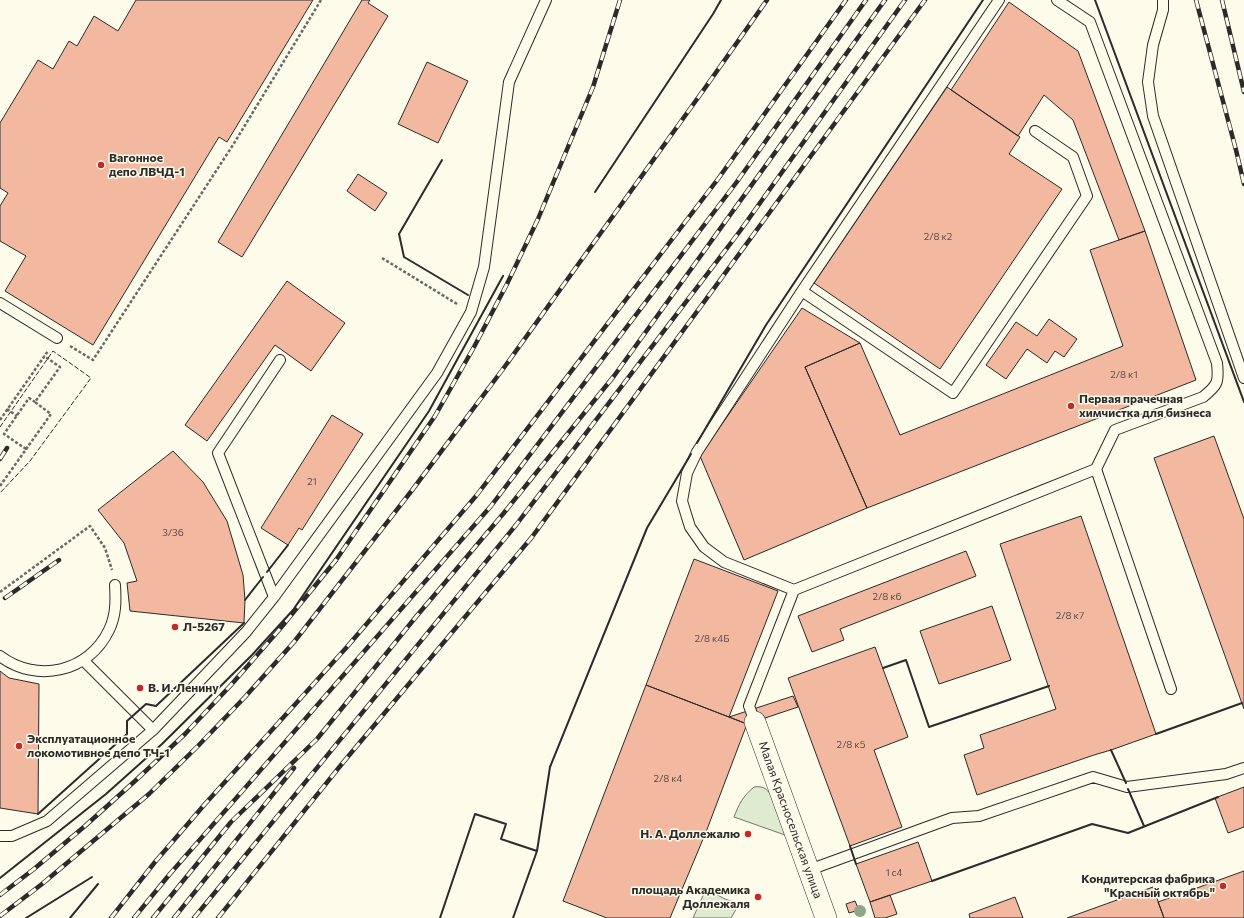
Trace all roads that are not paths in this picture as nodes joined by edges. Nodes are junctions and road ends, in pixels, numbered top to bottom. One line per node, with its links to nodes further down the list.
1 (546, 0): 14 (lane)
2 (999, 0): 6 (lane)
3 (1057, 0): 11 (lane)
4 (1163, 0): 10 (lane)
5 (1035, 131): 6 (lane)
6 (802, 291): 13 (lane)
7 (0, 303): 8 (lane)
8 (57, 338)
9 (280, 360): 14 (lane)
10 (1244, 378)
11 (1096, 469): 13 (lane); 17 (lane)
12 (115, 585): 16 (lane)
13 (794, 590): 18 (lane)
14 (274, 597): 19 (lane)
15 (0, 656): 16 (lane)
16 (83, 660): 19 (lane)
17 (1171, 689)
18 (755, 722): 22 (street, Малая Красносельская улица)
19 (153, 730): 21 (lane)
20 (1244, 768): 22 (lane)
21 (0, 836)
22 (809, 870): 23 (street, Малая Красносельская улица)
23 (826, 918)

